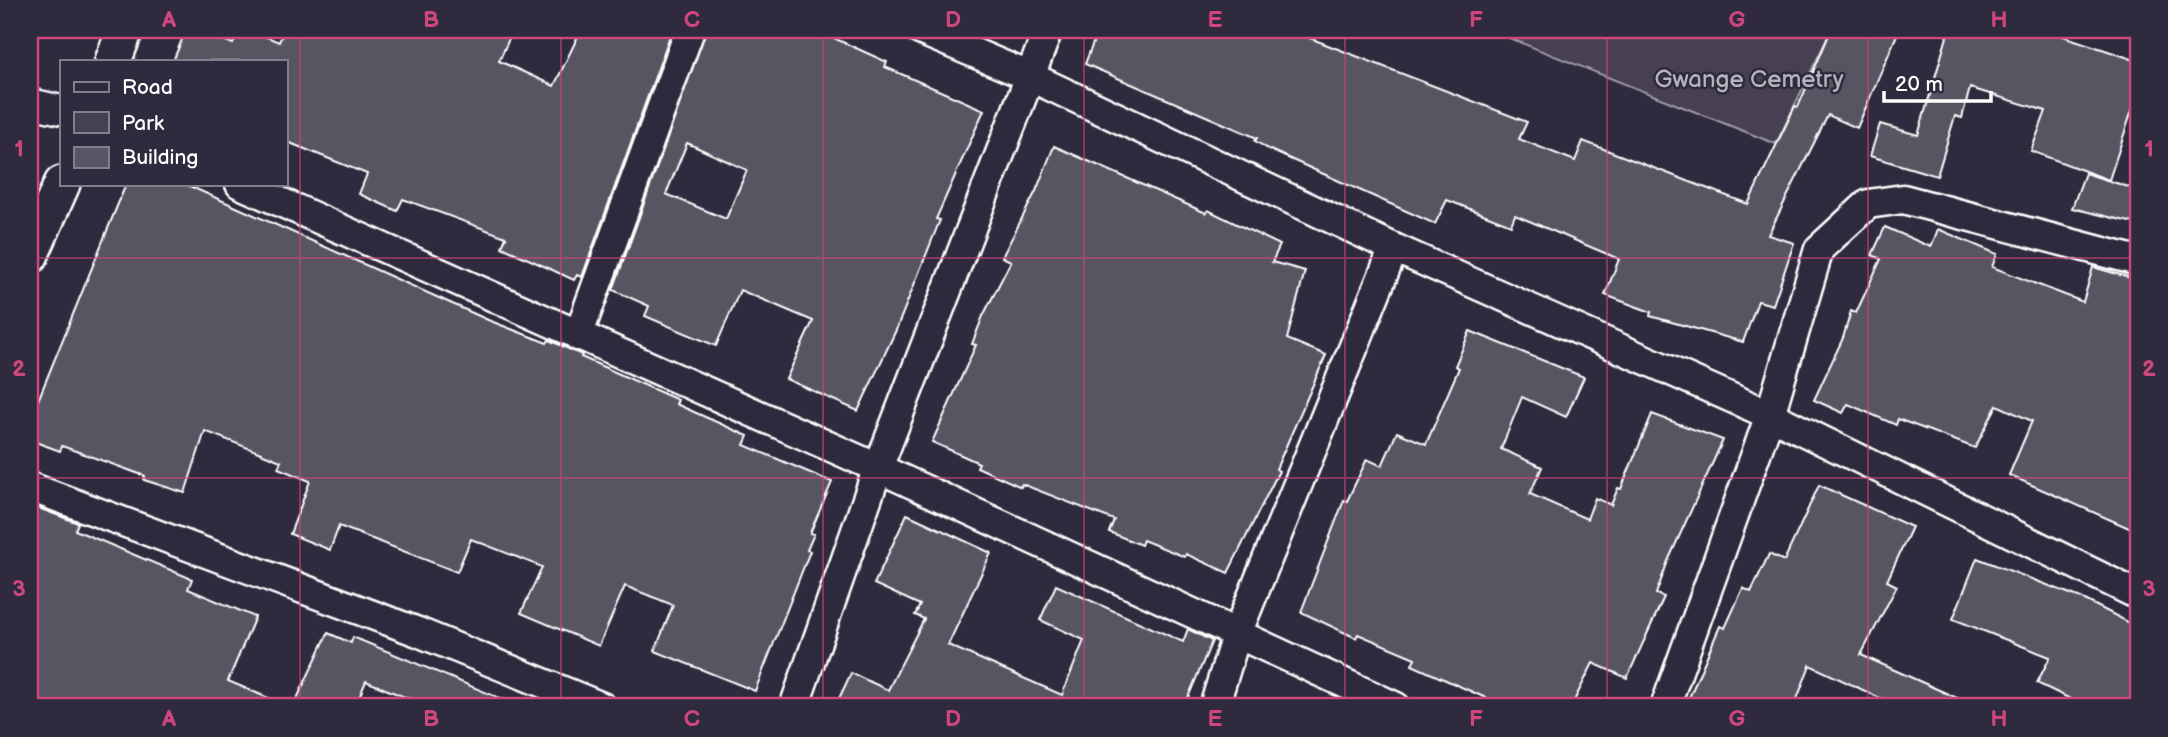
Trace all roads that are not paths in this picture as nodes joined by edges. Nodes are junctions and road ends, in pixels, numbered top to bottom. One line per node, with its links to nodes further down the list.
1 (125, 30): 5 (street)
2 (690, 30): 14 (street)
3 (920, 30): 6 (street)
4 (1048, 30): 6 (street)
5 (113, 60)
6 (1031, 78): 11 (street); 16 (street)
7 (30, 103): 8 (street)
8 (60, 110)
9 (61, 186): 12 (street)
10 (244, 186): 14 (street)
11 (1394, 248): 15 (street); 19 (street)
12 (30, 256)
13 (2138, 261): 15 (street)
14 (578, 336): 16 (street)
15 (1770, 415): 18 (street); 24 (street)
16 (878, 468): 19 (street); 21 (street)
17 (30, 487): 20 (street)
18 (2138, 595)
19 (1236, 636): 22 (street); 23 (street)
20 (602, 707)
21 (794, 707)
22 (1214, 707)
23 (1396, 707)
24 (1665, 707)

